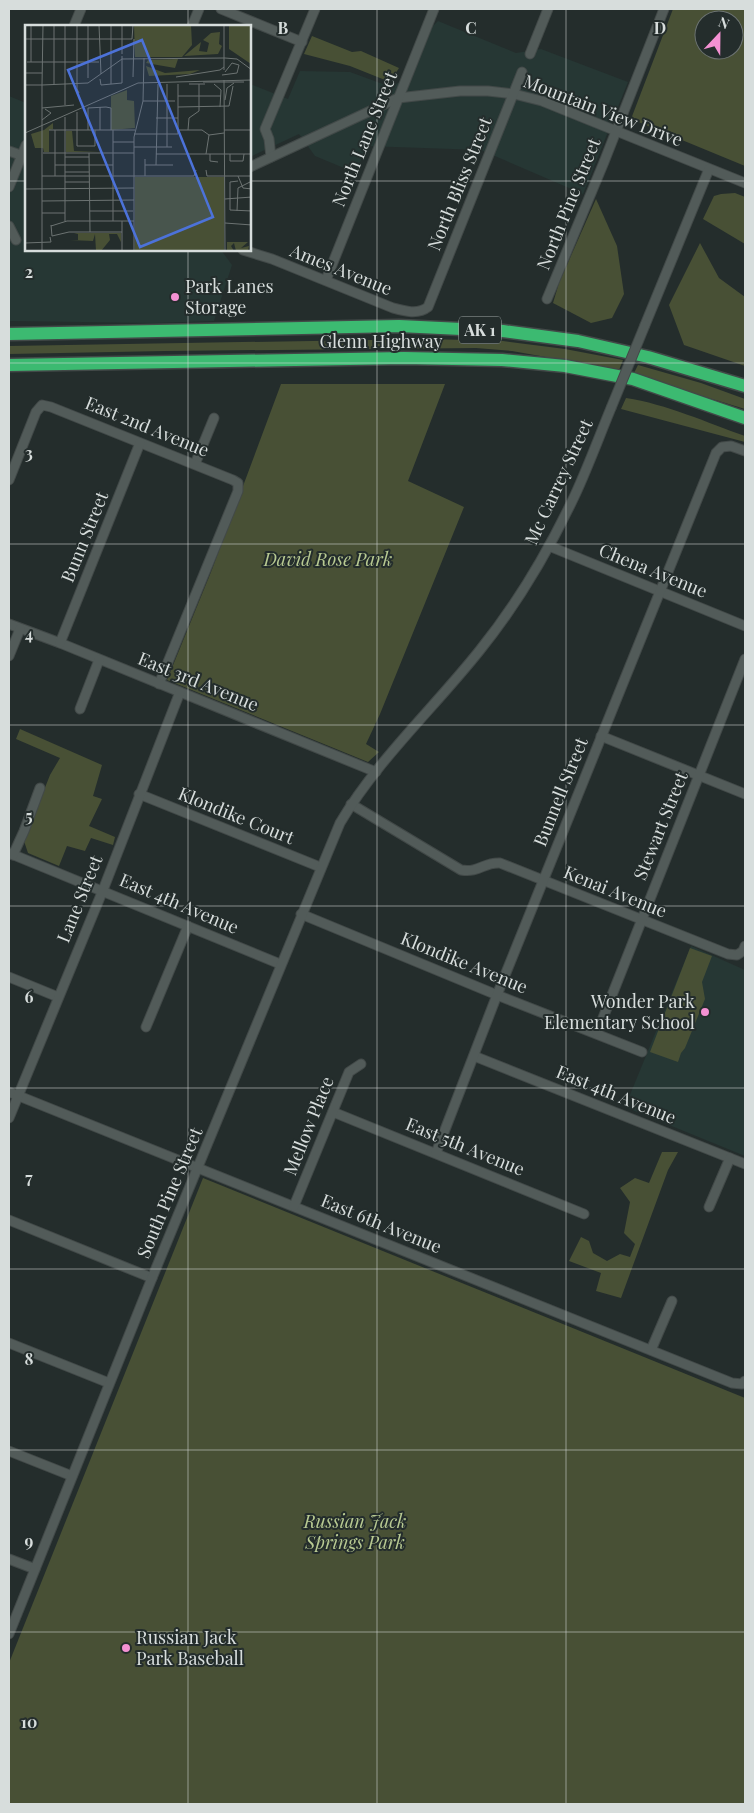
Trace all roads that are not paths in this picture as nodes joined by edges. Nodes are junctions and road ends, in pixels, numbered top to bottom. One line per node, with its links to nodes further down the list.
1 (81, 9): 8 (street)
2 (199, 9): 9 (street)
3 (221, 9): 10 (street)
4 (315, 9): 10 (street)
5 (434, 9): 14 (street, North Lane Street)
6 (548, 9): 11 (street)
7 (664, 9): 15 (street, North Pine Street)
8 (74, 25)
9 (192, 25)
10 (302, 42): 18 (street)
11 (530, 54)
12 (522, 72): 13 (street, North Bliss Street)
13 (514, 94): 14 (street, Mountain View Drive); 15 (street, Mountain View Drive); 28 (street, North Bliss Street)
14 (398, 98): 18 (street, Mountain View Drive); 26 (street, North Lane Street)
15 (616, 131): 20 (street, Mountain View Drive); 27 (street, North Pine Street)
16 (9, 150): 17 (street)
17 (24, 156): 22 (street)
18 (271, 157): 19 (street, Mountain View Drive)
19 (251, 167)
20 (709, 169): 21 (street, Mountain View Drive); 38 (street, Mc Carrey Street, bridge)
21 (745, 183)
22 (9, 187)
23 (9, 226): 24 (street)
24 (16, 240)
25 (246, 251): 26 (street, Ames Avenue)
26 (326, 280): 28 (street, Ames Avenue)
27 (546, 299)
28 (428, 308)
29 (9, 333): 31 (highway, Glenn Highway / AK 1)
30 (11, 365): 33 (highway, Glenn Highway / AK 1)
31 (745, 386)
32 (214, 418): 36 (street)
33 (745, 418)
34 (140, 443): 36 (street, East 2nd Avenue); 37 (street, East 2nd Avenue); 43 (street, Bunn Street)
35 (745, 452): 39 (street, Bunnell Street)
36 (196, 464): 47 (street, East 2nd Avenue)
37 (9, 480)
38 (549, 546): 39 (street, Chena Avenue); 51 (street, Mc Carrey Street)
39 (659, 590): 41 (street, Chena Avenue); 50 (street, Bunnell Street)
40 (9, 624): 42 (street, East 3rd Avenue)
41 (745, 626)
42 (20, 629): 43 (street, East 3rd Avenue); 44 (street)
43 (60, 643): 46 (street, East 3rd Avenue)
44 (9, 656)
45 (745, 659): 52 (street, Stewart Street)
46 (100, 660): 47 (street, East 3rd Avenue); 49 (street)
47 (160, 684): 48 (street, East 3rd Avenue)
48 (180, 692): 51 (street, East 3rd Avenue); 54 (street, Lane Street)
49 (80, 709)
50 (602, 736): 52 (street); 59 (street, Bunnell Street)
51 (376, 772): 56 (street, South Pine Street)
52 (700, 775): 55 (street); 62 (street, Stewart Street)
53 (40, 788): 57 (street)
54 (139, 794): 58 (street, Klondike Court); 60 (street, Lane Street)
55 (745, 794)
56 (351, 804): 58 (street, South Pine Street); 59 (street, Kenai Avenue)
57 (11, 854): 60 (street, East 4th Avenue)
58 (320, 867): 61 (street, South Pine Street)
59 (544, 881): 62 (street, Kenai Avenue); 67 (street, Bunnell Street)
60 (102, 890): 63 (street, East 4th Avenue); 68 (street, Lane Street)
61 (302, 914): 65 (street, South Pine Street); 67 (street, Klondike Avenue)
62 (642, 919): 64 (street, Kenai Avenue); 70 (street, Stewart Street)
63 (188, 926): 65 (street, East 4th Avenue); 69 (street)
64 (745, 946)
65 (280, 964): 80 (street, South Pine Street)
66 (9, 977): 68 (street)
67 (497, 995): 70 (street, Klondike Avenue); 72 (street, Bunnell Street)
68 (58, 997): 74 (street, Lane Street)
69 (146, 1027)
70 (597, 1033): 71 (street, Klondike Avenue)
71 (642, 1052)
72 (474, 1056): 77 (street, Bunnell Street); 78 (street, East 4th Avenue)
73 (361, 1064): 75 (street, Mellow Place)
74 (13, 1094): 76 (street, Lane Street); 80 (street, East 6th Avenue)
75 (333, 1112): 77 (street, East 5th Avenue); 81 (street, Mellow Place)
76 (9, 1118)
77 (436, 1152): 83 (street, East 5th Avenue)
78 (730, 1158): 79 (street, East 4th Avenue); 82 (street)
79 (745, 1164)
80 (197, 1169): 81 (street, East 6th Avenue); 85 (street, South Pine Street)
81 (294, 1206): 88 (street, East 6th Avenue)
82 (709, 1207)
83 (584, 1214)
84 (9, 1220): 85 (street)
85 (152, 1278): 89 (street, South Pine Street)
86 (672, 1301): 88 (street)
87 (9, 1343): 89 (street)
88 (651, 1350): 90 (street, East 6th Avenue)
89 (110, 1383): 92 (street, South Pine Street)
90 (744, 1383)
91 (9, 1450): 92 (street)
92 (72, 1476): 94 (street, South Pine Street)
93 (9, 1559): 94 (street)
94 (35, 1569): 95 (street, South Pine Street)
95 (9, 1634)

